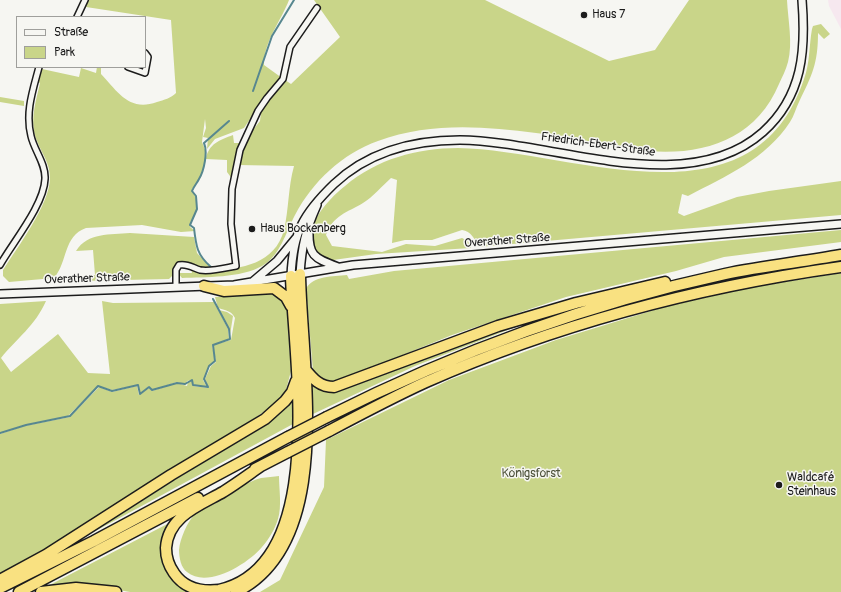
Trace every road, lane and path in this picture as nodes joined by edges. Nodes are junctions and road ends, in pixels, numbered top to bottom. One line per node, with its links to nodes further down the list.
1 (85, 0): 4 (street)
2 (802, 0): 10 (main road, Friedrich-Ebert-Straße)
3 (317, 8): 22 (street)
4 (77, 16)
5 (146, 54): 9 (street)
6 (39, 68): 15 (street)
7 (131, 68): 8 (street)
8 (146, 68)
9 (146, 68)
10 (320, 200): 11 (main road); 13 (main road, Friedrich-Ebert-Straße)
11 (310, 221): 16 (main road); 19 (main road)
12 (841, 224): 16 (main road, Overather Straße)
13 (297, 236): 19 (main road); 20 (main road)
14 (841, 255): 18 (highway)
15 (0, 265)
16 (339, 267): 19 (main road, Overather Straße)
17 (841, 267): 26 (highway, bridge)
18 (758, 268): 25 (highway); 28 (highway, bridge)
19 (295, 275): 20 (main road, Overather Straße); 24 (highway); 25 (highway)
20 (251, 283): 21 (main road, Overather Straße)
21 (204, 286): 22 (main road, Overather Straße); 24 (highway)
22 (176, 287): 23 (main road, Overather Straße)
23 (0, 294)
24 (293, 308): 25 (highway)
25 (301, 371): 26 (highway); 27 (highway); 32 (highway)
26 (261, 466): 29 (highway)
27 (0, 580)
28 (0, 588)
29 (19, 592)
30 (41, 592): 31 (highway)
31 (116, 592)
32 (236, 592)

